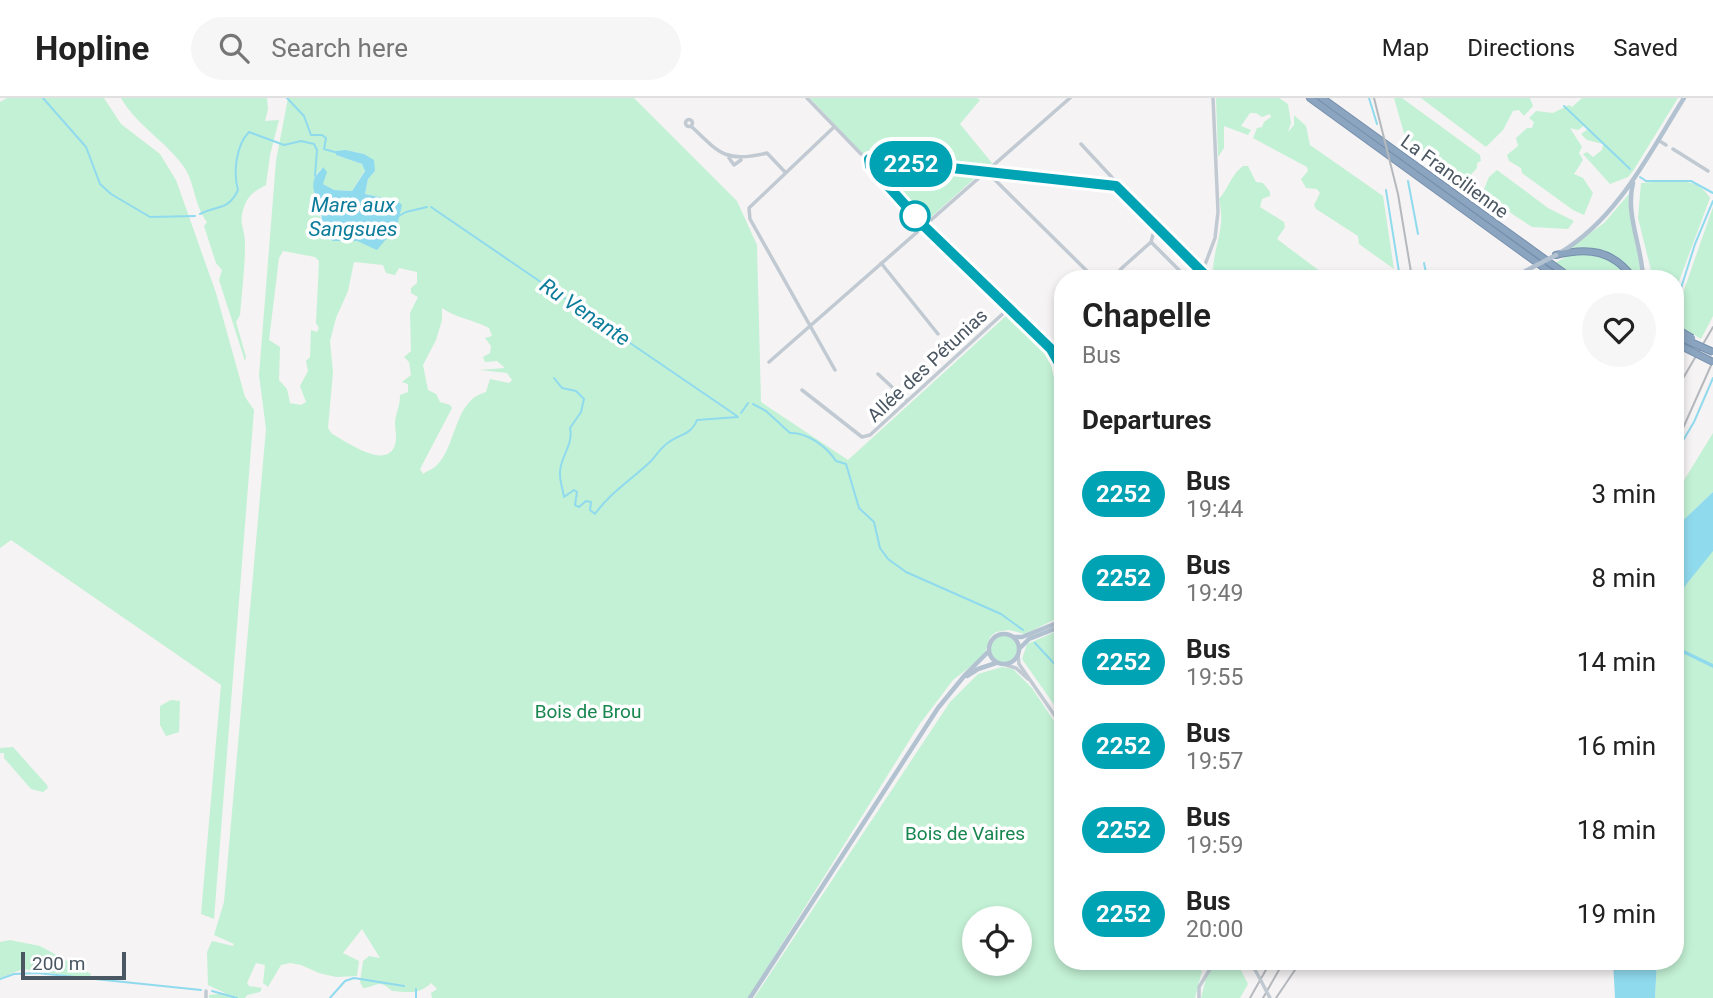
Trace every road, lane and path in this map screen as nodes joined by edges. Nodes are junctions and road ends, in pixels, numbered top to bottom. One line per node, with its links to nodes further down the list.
1 (807, 98): 7 (street)
2 (1070, 98): 14 (street)
3 (1213, 98): 28 (street)
4 (1310, 98): 30 (highway, La Francilienne)
5 (1322, 98): 31 (highway, La Francilienne)
6 (1684, 98): 9 (main road)
7 (834, 126): 13 (street); 16 (street)
8 (691, 127): 16 (street)
9 (1658, 140): 11 (street); 17 (main road)
10 (1081, 145): 18 (street)
11 (1666, 145)
12 (1672, 149): 15 (street)
13 (869, 159): 14 (street); 20 (street)
14 (986, 171): 18 (street); 20 (street); 24 (street)
15 (1708, 171)
16 (785, 172): 35 (street)
17 (1634, 178): 22 (main road); 33 (main road)
18 (1120, 187): 19 (street)
19 (1156, 224): 21 (street); 27 (street)
20 (924, 226): 23 (street); 34 (street)
21 (1151, 242): 25 (street); 26 (street)
22 (1556, 255): 29 (main road, bridge); 32 (highway)
23 (881, 263): 35 (street); 37 (street)
24 (1086, 270)
25 (1120, 270)
26 (1179, 270)
27 (1200, 270)
28 (1203, 270)
29 (1527, 270)
30 (1548, 270)
31 (1560, 270)
32 (1626, 270)
33 (1643, 270)
34 (1008, 309): 42 (street); 48 (street, Allée des Pétunias)
35 (809, 326): 43 (street); 45 (street)
36 (1684, 333): 40 (highway, bridge)
37 (939, 334)
38 (1684, 339): 40 (highway, bridge)
39 (1684, 348): 44 (highway, bridge)
40 (1704, 348): 41 (highway, bridge)
41 (1713, 352)
42 (1054, 354)
43 (769, 362)
44 (1713, 362)
45 (835, 370)
46 (878, 374): 48 (street)
47 (802, 390): 48 (street, Allée des Pétunias)
48 (908, 401)
49 (1054, 627): 51 (main road)
50 (1054, 628): 53 (main road)
51 (1013, 637): 52 (main road); 53 (main road)
52 (988, 652): 54 (main road); 57 (main road)
53 (1018, 652): 55 (main road); 56 (street)
54 (996, 663): 55 (main road); 57 (main road)
55 (1006, 665): 56 (street)
56 (1032, 682): 58 (street)
57 (956, 685): 63 (main road)
58 (1054, 714)
59 (1209, 970): 64 (street)
60 (1255, 970): 65 (street, bridge)
61 (206, 991): 62 (street)
62 (206, 998)
63 (750, 998)
64 (1199, 998)
65 (1270, 998)

